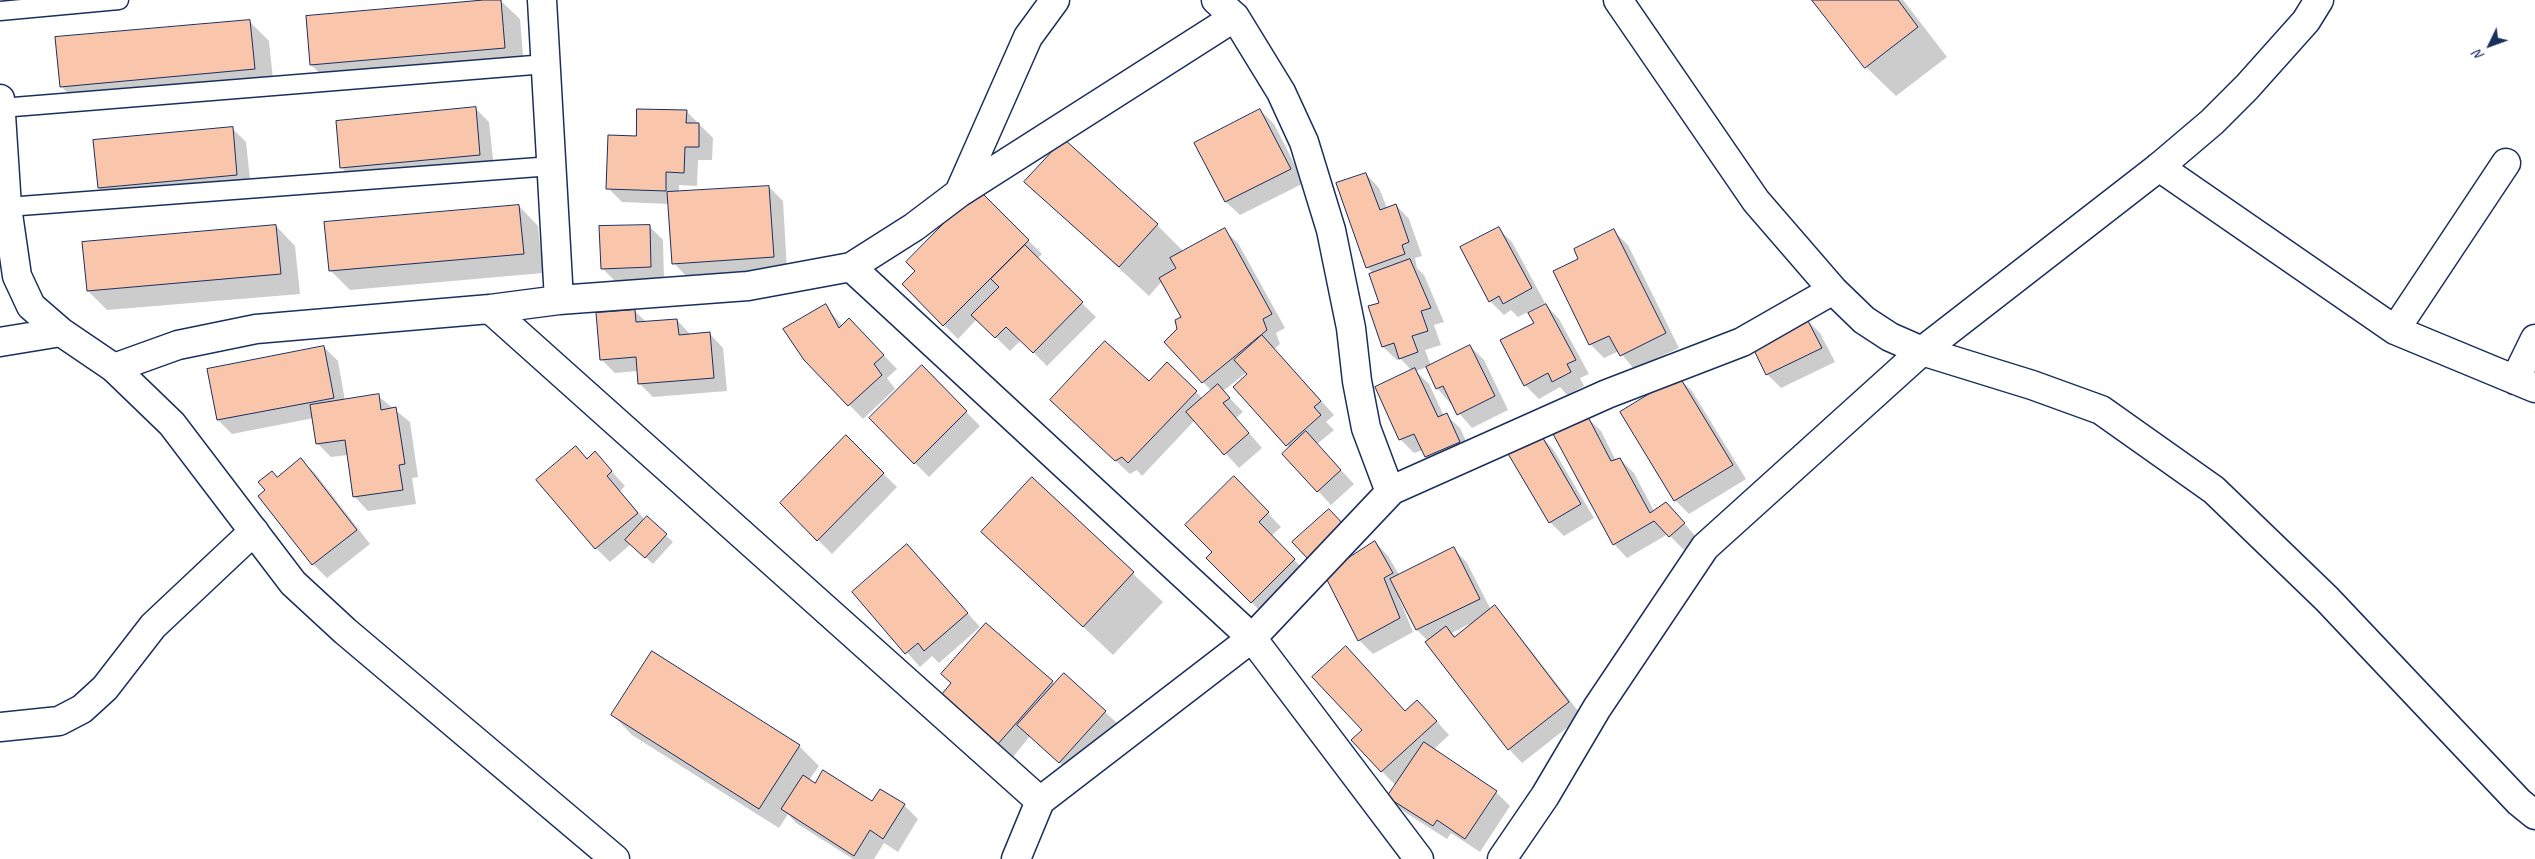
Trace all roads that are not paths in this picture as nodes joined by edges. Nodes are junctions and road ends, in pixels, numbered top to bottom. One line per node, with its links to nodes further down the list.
1 (119, 0): 7 (lane)
2 (542, 0): 8 (street)
3 (1055, 0): 14 (street)
4 (1618, 0): 17 (street)
5 (2319, 0): 13 (street)
6 (1226, 8): 14 (street); 27 (street)
7 (0, 11)
8 (546, 64): 10 (lane); 12 (street)
9 (0, 99): 10 (street)
10 (1, 108): 15 (street)
11 (2506, 164): 20 (street)
12 (552, 166): 15 (lane); 18 (street)
13 (2159, 167): 20 (street); 24 (street)
14 (959, 193): 16 (street)
15 (7, 207): 21 (street)
16 (852, 267): 18 (street); 29 (street)
17 (1833, 290): 24 (street); 27 (street)
18 (559, 300): 19 (street)
19 (490, 308): 25 (street); 31 (street)
20 (2395, 330): 26 (street)
21 (61, 332): 23 (street); 25 (street)
22 (2535, 339): 26 (street)
23 (0, 342)
24 (1922, 352): 32 (street); 36 (street)
25 (114, 368): 28 (street)
26 (2525, 384)
27 (1390, 492): 29 (street)
28 (254, 531): 30 (street); 33 (street)
29 (1252, 638): 31 (street); 35 (street)
30 (0, 727)
31 (1040, 801): 34 (street)
32 (2535, 814)
33 (615, 859)
34 (1016, 859)
35 (1419, 859)
36 (1502, 859)

